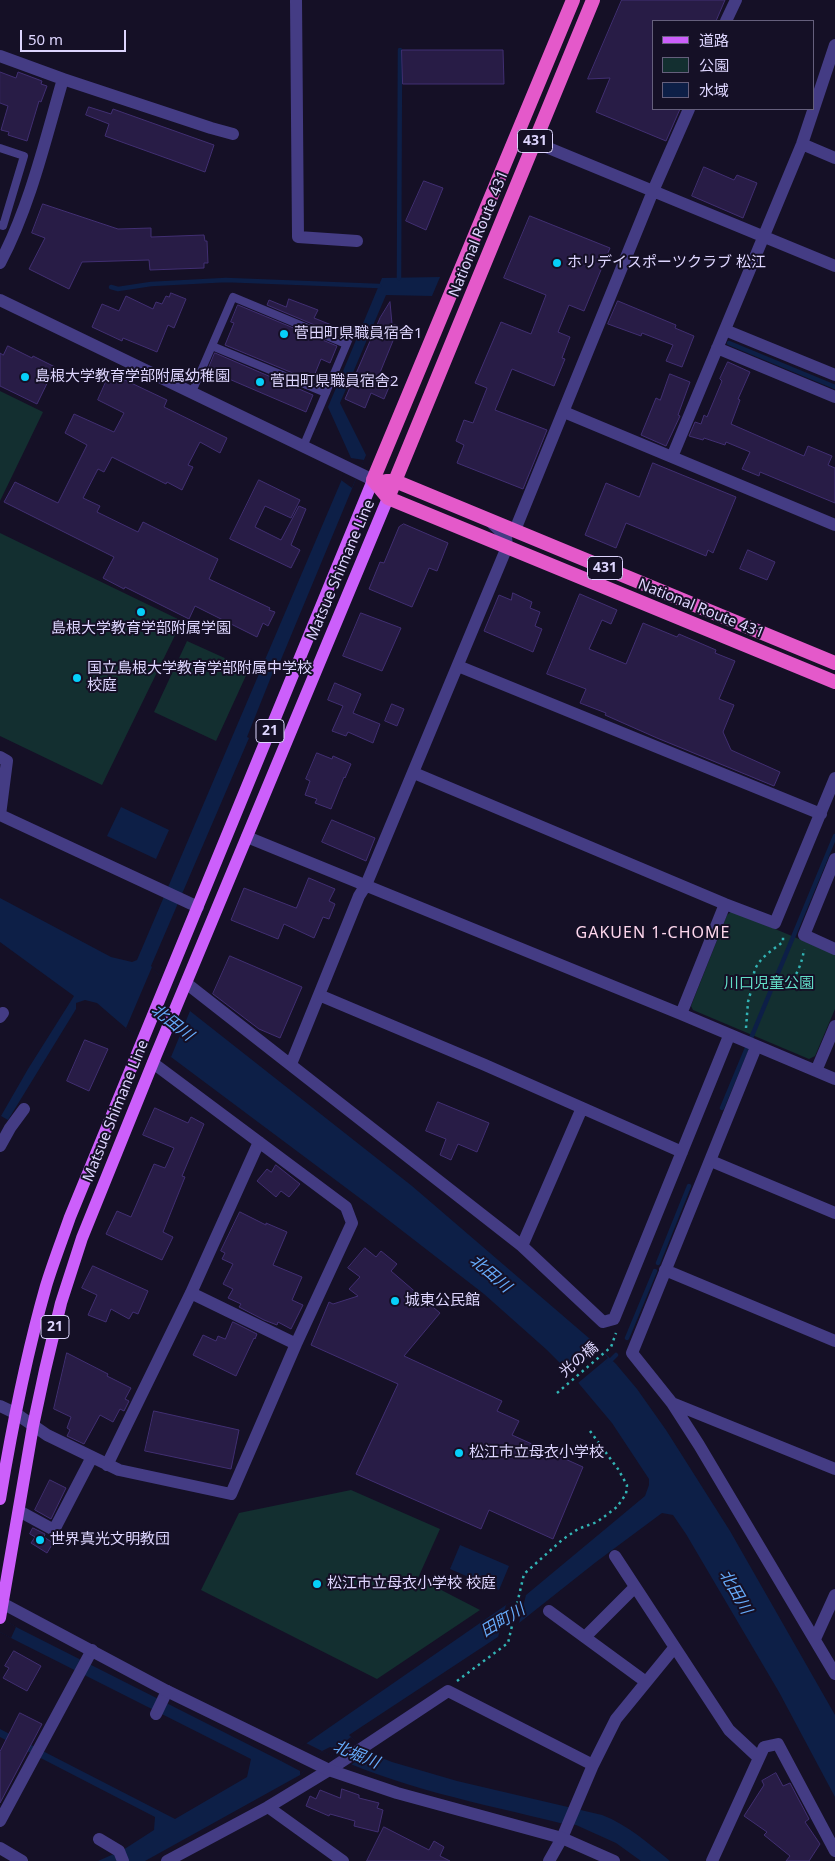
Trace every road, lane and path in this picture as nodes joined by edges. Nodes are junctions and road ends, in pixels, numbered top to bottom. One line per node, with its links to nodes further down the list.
1 (296, 0): 20 (street)
2 (573, 0): 36 (highway, National Route 431 / 431)
3 (593, 0): 13 (highway, National Route 431 / 431)
4 (736, 0): 5 (street)
5 (726, 20)
6 (835, 45): 9 (street)
7 (0, 56): 8 (street)
8 (63, 79): 12 (street); 21 (street)
9 (815, 105)
10 (688, 110): 17 (street)
11 (813, 110): 14 (street)
12 (232, 134)
13 (534, 142): 17 (street); 37 (highway, National Route 431 / 431)
14 (802, 144): 16 (street); 19 (street)
15 (0, 148): 18 (lane)
16 (835, 158)
17 (653, 191): 19 (street); 33 (street)
18 (0, 225)
19 (764, 236): 22 (street); 25 (street)
20 (357, 241)
21 (0, 263)
22 (835, 266)
23 (0, 300): 30 (street)
24 (353, 329): 26 (lane)
25 (725, 330): 28 (street); 29 (street)
26 (346, 344): 27 (lane); 31 (lane)
27 (212, 346): 30 (lane); 31 (lane)
28 (717, 348): 32 (street); 35 (street)
29 (835, 376)
30 (192, 392): 34 (street)
31 (326, 393): 34 (lane)
32 (835, 397)
33 (564, 412): 35 (street); 41 (street)
34 (303, 447): 36 (street)
35 (672, 457): 40 (street)
36 (373, 480): 37 (highway, National Route 431 / 431); 38 (highway, National Route 431 / 431); 55 (main road, Matsue Shimane Line / 21)
37 (395, 481): 38 (highway, National Route 431 / 431); 39 (highway, National Route 431 / 431)
38 (388, 498): 42 (highway, National Route 431 / 431); 51 (main road, Matsue Shimane Line / 21)
39 (489, 520): 41 (highway, National Route 431 / 431); 42 (street)
40 (835, 526)
41 (515, 530): 43 (highway, National Route 431 / 431)
42 (508, 547): 44 (street); 45 (highway, National Route 431 / 431)
43 (835, 663)
44 (458, 666): 47 (street); 49 (street)
45 (835, 682)
46 (0, 757): 50 (street)
47 (414, 773): 53 (street); 54 (street)
48 (835, 778): 49 (street)
49 (821, 814): 54 (street)
50 (0, 815): 55 (street)
51 (247, 837): 53 (street); 58 (main road, Matsue Shimane Line / 21)
52 (835, 859): 56 (street)
53 (366, 885): 59 (street); 60 (street)
54 (725, 904): 60 (street)
55 (198, 907): 85 (main road, Matsue Shimane Line / 21)
56 (804, 935): 57 (street); 63 (path)
57 (835, 949)
58 (184, 988): 64 (main road, Matsue Shimane Line / 21); 65 (street)
59 (319, 995): 65 (street); 68 (street)
60 (681, 1014): 62 (street)
61 (835, 1026): 66 (street)
62 (729, 1036): 63 (street); 73 (street)
63 (749, 1041): 66 (street); 74 (street)
64 (154, 1059): 71 (street); 86 (main road, Matsue Shimane Line / 21)
65 (291, 1064): 76 (street)
66 (816, 1071): 67 (street)
67 (835, 1079)
68 (582, 1108): 73 (street); 76 (street)
69 (24, 1109): 70 (street)
70 (5, 1126): 72 (street)
71 (260, 1142): 78 (street); 80 (street)
72 (0, 1146)
73 (682, 1152): 76 (street)
74 (711, 1161): 75 (street); 77 (street)
75 (835, 1213)
76 (522, 1246)
77 (665, 1270): 79 (street); 83 (street)
78 (191, 1293): 80 (street); 89 (street)
79 (835, 1341)
80 (296, 1344): 89 (street)
81 (611, 1346): 82 (path, 光の橋)
82 (557, 1393)
83 (672, 1403): 90 (street); 99 (street)
84 (0, 1406): 85 (street)
85 (15, 1413): 86 (street); 91 (main road, Matsue Shimane Line / 21)
86 (33, 1426): 88 (street); 92 (main road, Matsue Shimane Line / 21)
87 (590, 1431): 104 (path)
88 (92, 1457): 89 (street); 92 (street)
89 (107, 1464)
90 (835, 1469)
91 (0, 1499)
92 (19, 1511): 96 (main road, Matsue Shimane Line / 21)
93 (615, 1556): 94 (street)
94 (635, 1587): 98 (street); 100 (street)
95 (835, 1595): 99 (street)
96 (1, 1609): 101 (street)
97 (550, 1611): 98 (street)
98 (585, 1637): 103 (street)
99 (815, 1639): 102 (street)
100 (674, 1648): 103 (street); 107 (street)
101 (89, 1655): 105 (street); 111 (street)
102 (835, 1674)
103 (646, 1682): 108 (street)
104 (453, 1683)
105 (165, 1695): 106 (street); 109 (street)
106 (156, 1714)
107 (759, 1758): 115 (street); 122 (street)
108 (593, 1765): 109 (street); 112 (street)
109 (324, 1768): 110 (street); 112 (street)
110 (268, 1807): 118 (street); 119 (street)
111 (0, 1821)
112 (562, 1838): 120 (street); 121 (street)
113 (99, 1839): 116 (street)
114 (0, 1848): 117 (street)
115 (835, 1851)
116 (121, 1856)
117 (22, 1861)
118 (167, 1861)
119 (343, 1861)
120 (550, 1861)
121 (614, 1861)
122 (712, 1861)

